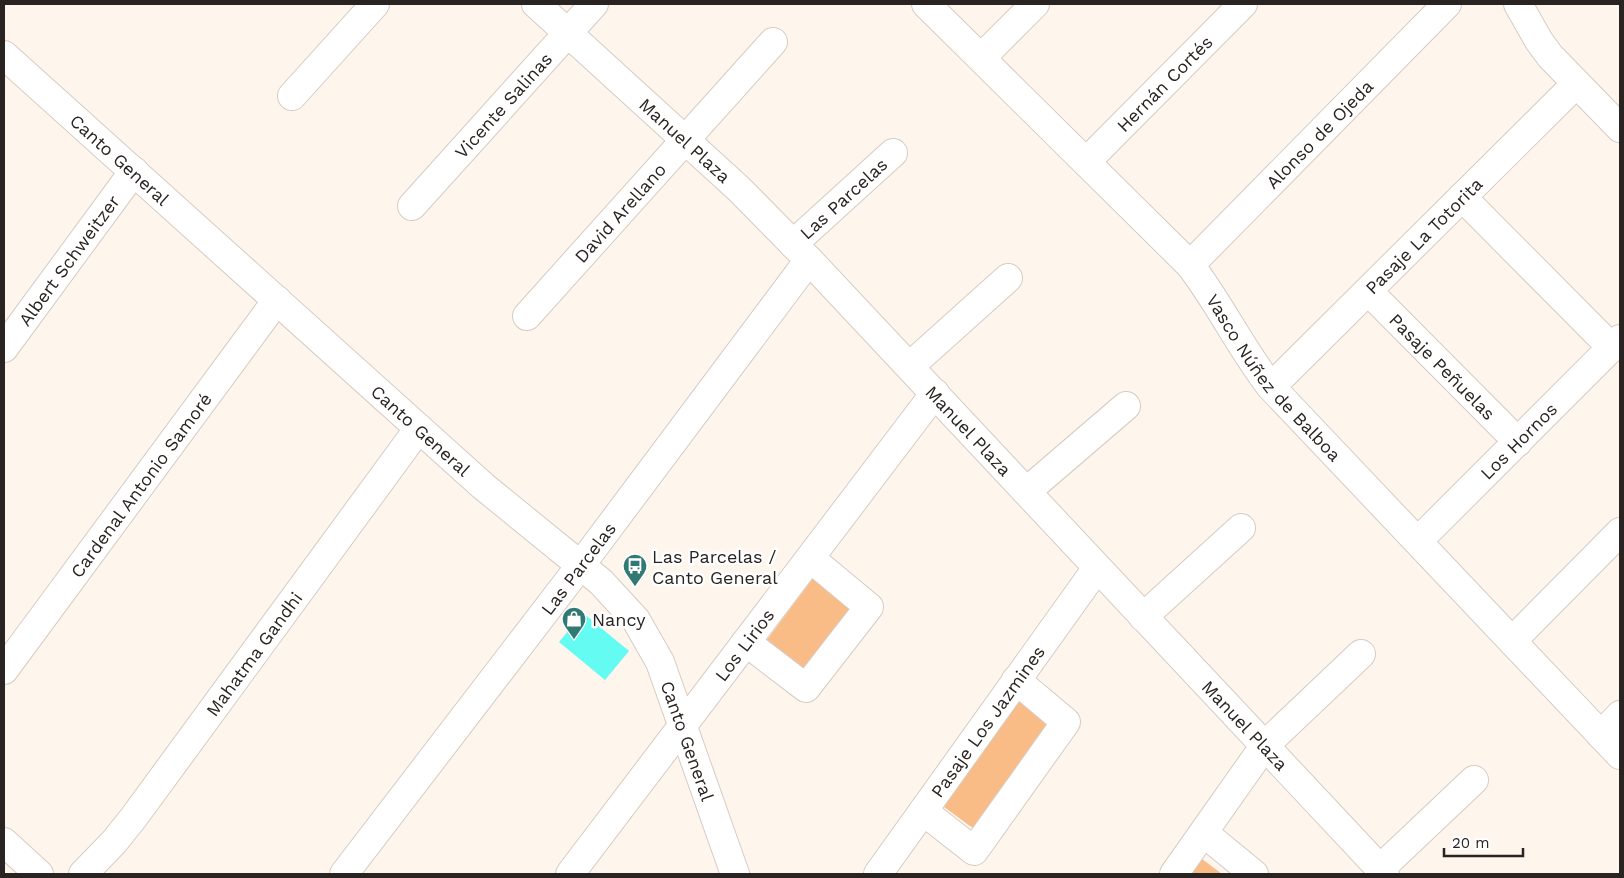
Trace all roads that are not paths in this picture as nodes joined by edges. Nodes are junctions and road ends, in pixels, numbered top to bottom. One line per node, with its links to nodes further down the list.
1 (375, 4): 14 (street)
2 (536, 4): 9 (street, Manuel Plaza)
3 (594, 4): 9 (street, Vicente Salinas)
4 (926, 4): 12 (street, Vasco Núñez de Balboa)
5 (1035, 4): 12 (street)
6 (1242, 4): 18 (street, Hernán Cortés)
7 (1446, 4): 23 (street, Alonso de Ojeda)
8 (1518, 4): 13 (street)
9 (567, 32): 16 (street, Manuel Plaza); 21 (street, Vicente Salinas)
10 (773, 42): 16 (street, David Arellano)
11 (4, 55): 19 (street, Canto General)
12 (981, 58): 18 (street, Vasco Núñez de Balboa)
13 (1576, 84): 15 (street); 20 (street, Pasaje La Totorita)
14 (292, 96)
15 (1620, 128)
16 (685, 140): 22 (street, Manuel Plaza); 27 (street, David Arellano)
17 (893, 153): 22 (street, Las Parcelas)
18 (1086, 162): 23 (street, Vasco Núñez de Balboa)
19 (134, 172): 26 (street, Canto General); 29 (street, Albert Schweitzer)
20 (1462, 197): 25 (street, Pasaje La Totorita); 28 (street)
21 (412, 206)
22 (801, 252): 30 (street, Manuel Plaza); 41 (street, Las Parcelas)
23 (1190, 265): 31 (street, Vasco Núñez de Balboa)
24 (1008, 278): 30 (street)
25 (1368, 291): 31 (street, Pasaje La Totorita); 35 (street, Pasaje Peñuelas)
26 (276, 300): 34 (street, Canto General); 47 (street, Cardenal Antonio Samoré)
27 (527, 316)
28 (1616, 344): 35 (street, Los Hornos)
29 (4, 348)
30 (910, 366): 32 (street, Manuel Plaza)
31 (1271, 387): 39 (street, Vasco Núñez de Balboa)
32 (935, 393): 36 (street, Manuel Plaza); 40 (street, Los Lirios)
33 (1126, 406): 36 (street)
34 (419, 428): 41 (street, Canto General); 60 (street, Mahatma Gandhi)
35 (1518, 442): 39 (street, Los Hornos)
36 (1027, 490): 42 (street, Manuel Plaza)
37 (1241, 528): 43 (street)
38 (1620, 532): 44 (street)
39 (1418, 541): 44 (street, Vasco Núñez de Balboa)
40 (810, 558): 45 (street, Los Lirios); 45 (street)
41 (580, 566): 50 (street, Canto General); 61 (street, Las Parcelas)
42 (1097, 568): 43 (street, Manuel Plaza); 48 (street, Pasaje Los Jazmines)
43 (1143, 617): 52 (street, Manuel Plaza)
44 (1512, 641): 51 (street, Vasco Núñez de Balboa)
45 (746, 642): 50 (street, Los Lirios)
46 (1361, 654): 52 (street)
47 (4, 670)
48 (1016, 680): 55 (street, Pasaje Los Jazmines); 55 (street)
49 (1620, 715): 51 (street)
50 (683, 726): 62 (street, Los Lirios); 63 (street, Canto General)
51 (1601, 735): 53 (street, Vasco Núñez de Balboa)
52 (1265, 745): 56 (street); 58 (street, Manuel Plaza)
53 (1620, 755)
54 (1474, 780): 58 (street)
55 (923, 811): 64 (street, Pasaje Los Jazmines)
56 (1204, 833): 65 (street); 66 (street)
57 (4, 842): 59 (street)
58 (1382, 872)
59 (40, 874)
60 (83, 874)
61 (344, 874)
62 (570, 874)
63 (735, 874)
64 (878, 874)
65 (1174, 874)
66 (1254, 874)

